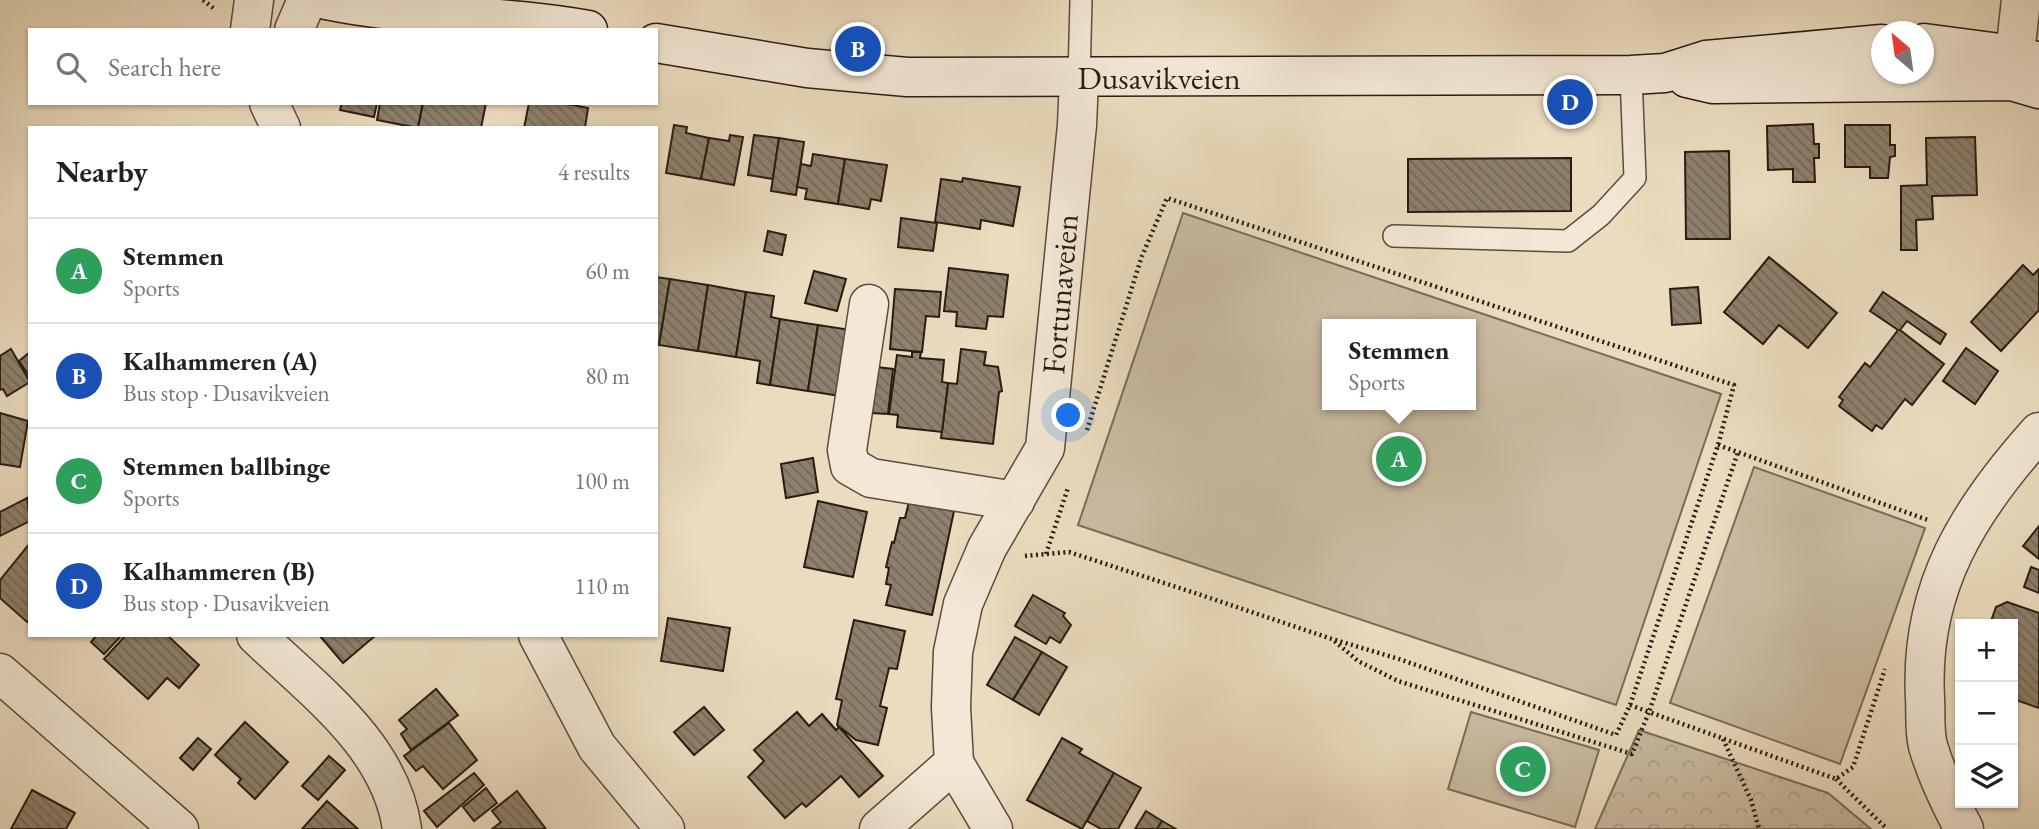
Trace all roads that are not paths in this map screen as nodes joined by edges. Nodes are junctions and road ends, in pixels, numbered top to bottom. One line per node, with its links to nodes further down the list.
1 (254, 0): 8 (street)
2 (307, 0): 9 (street)
3 (326, 0): 7 (street)
4 (478, 0): 7 (street)
5 (1081, 0): 16 (lane)
6 (2021, 0): 14 (street)
7 (539, 21): 10 (street)
8 (250, 28)
9 (295, 28)
10 (577, 28)
11 (658, 43): 16 (street, Dusavikveien)
12 (1871, 45): 15 (street, Dusavikveien)
13 (1934, 46): 14 (street)
14 (2026, 72): 15 (street, Dusavikveien)
15 (1648, 74): 16 (street, Dusavikveien); 17 (lane)
16 (1079, 79): 20 (street, Fortunaveien)
17 (1394, 236)
18 (869, 304): 20 (street)
19 (2039, 432): 30 (street)
20 (1015, 501): 24 (street, Fortunaveien)
21 (258, 637): 26 (street)
22 (539, 637): 27 (street)
23 (0, 673): 25 (street)
24 (954, 763): 28 (street); 29 (street, Fortunaveien)
25 (179, 829)
26 (402, 829)
27 (665, 829)
28 (879, 829)
29 (993, 829)
30 (1964, 829)

